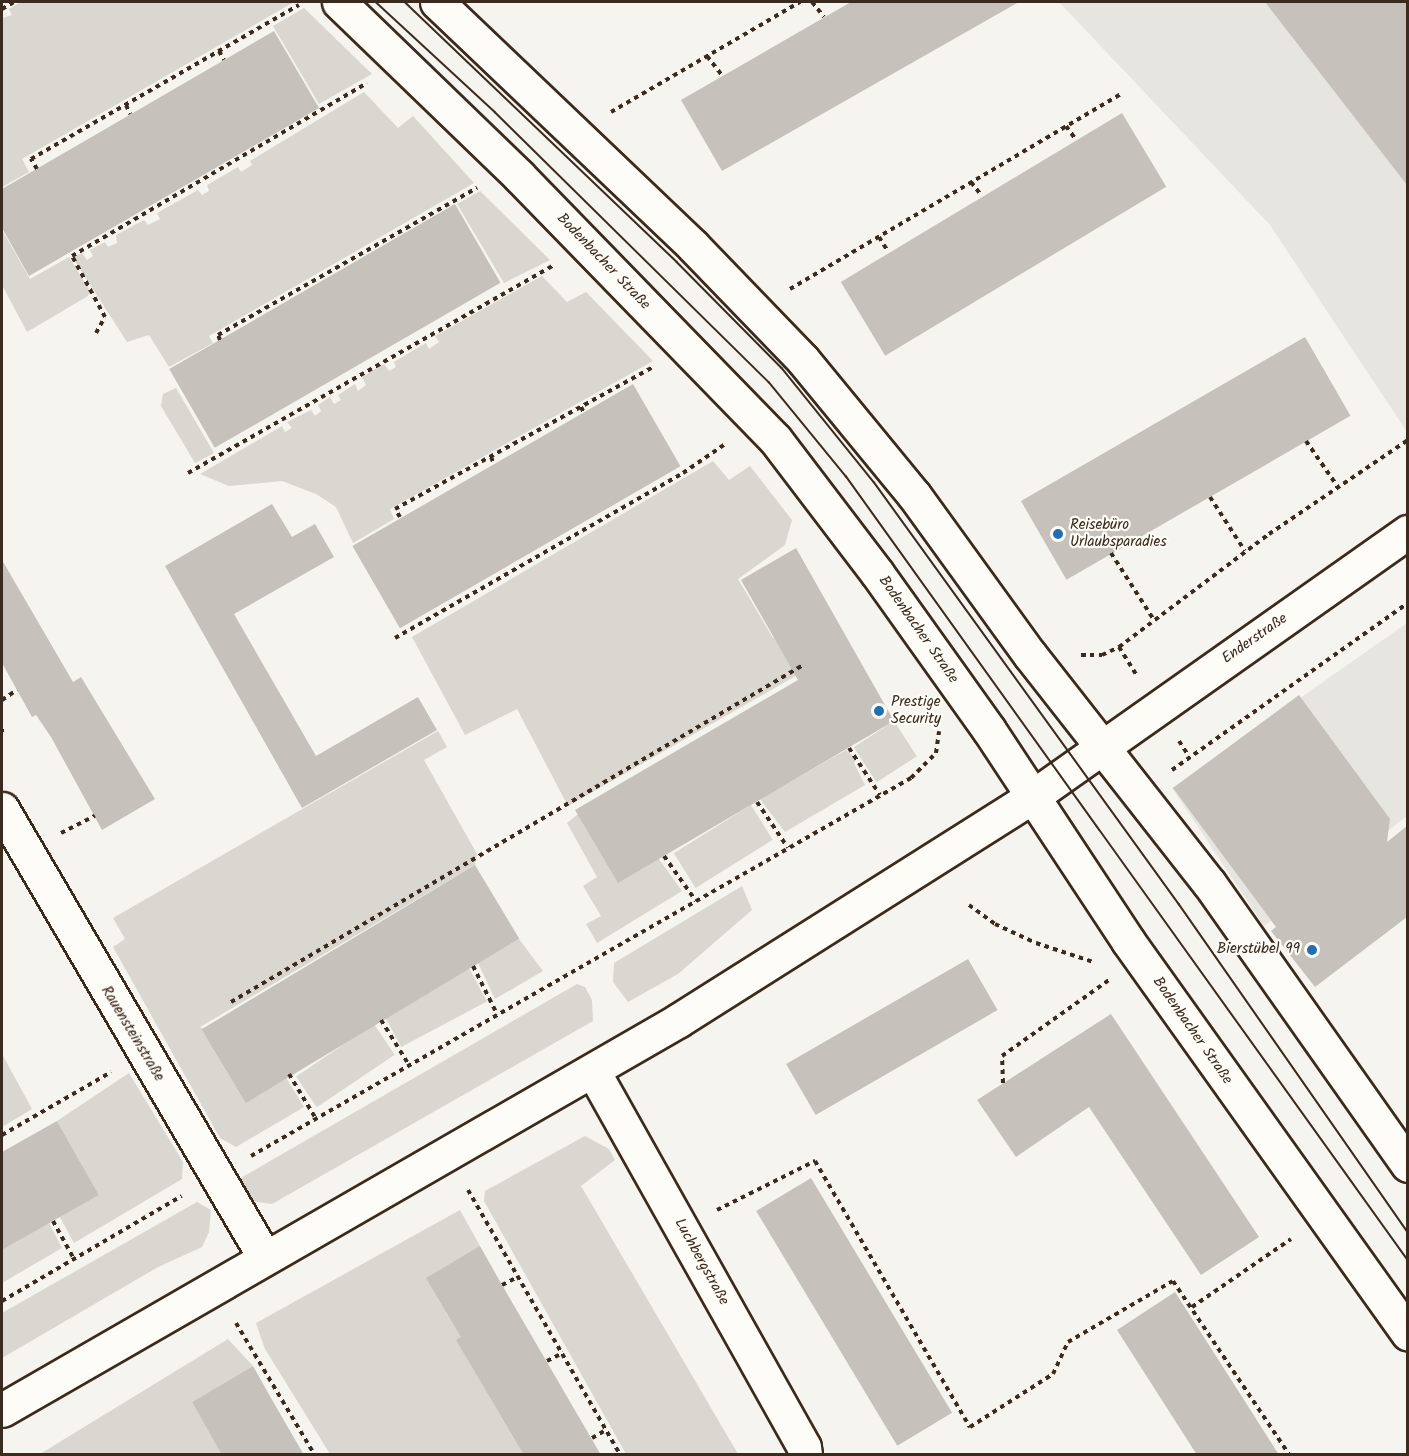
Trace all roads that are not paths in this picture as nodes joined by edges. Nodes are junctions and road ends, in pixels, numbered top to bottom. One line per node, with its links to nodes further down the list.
1 (339, 2): 5 (street, Bodenbacher Straße)
2 (436, 2): 4 (street)
3 (1407, 532): 4 (street, Enderstraße)
4 (1103, 747): 5 (street, Enderstraße); 8 (street)
5 (1032, 797): 7 (street, Enderstraße); 10 (street, Bodenbacher Straße)
6 (2, 809): 9 (street, Rauensteinstraße)
7 (593, 1071): 9 (street, Enderstraße); 12 (street, Luchbergstraße)
8 (1407, 1165)
9 (265, 1258): 11 (street, Enderstraße)
10 (1407, 1333)
11 (2, 1410)
12 (805, 1455)

